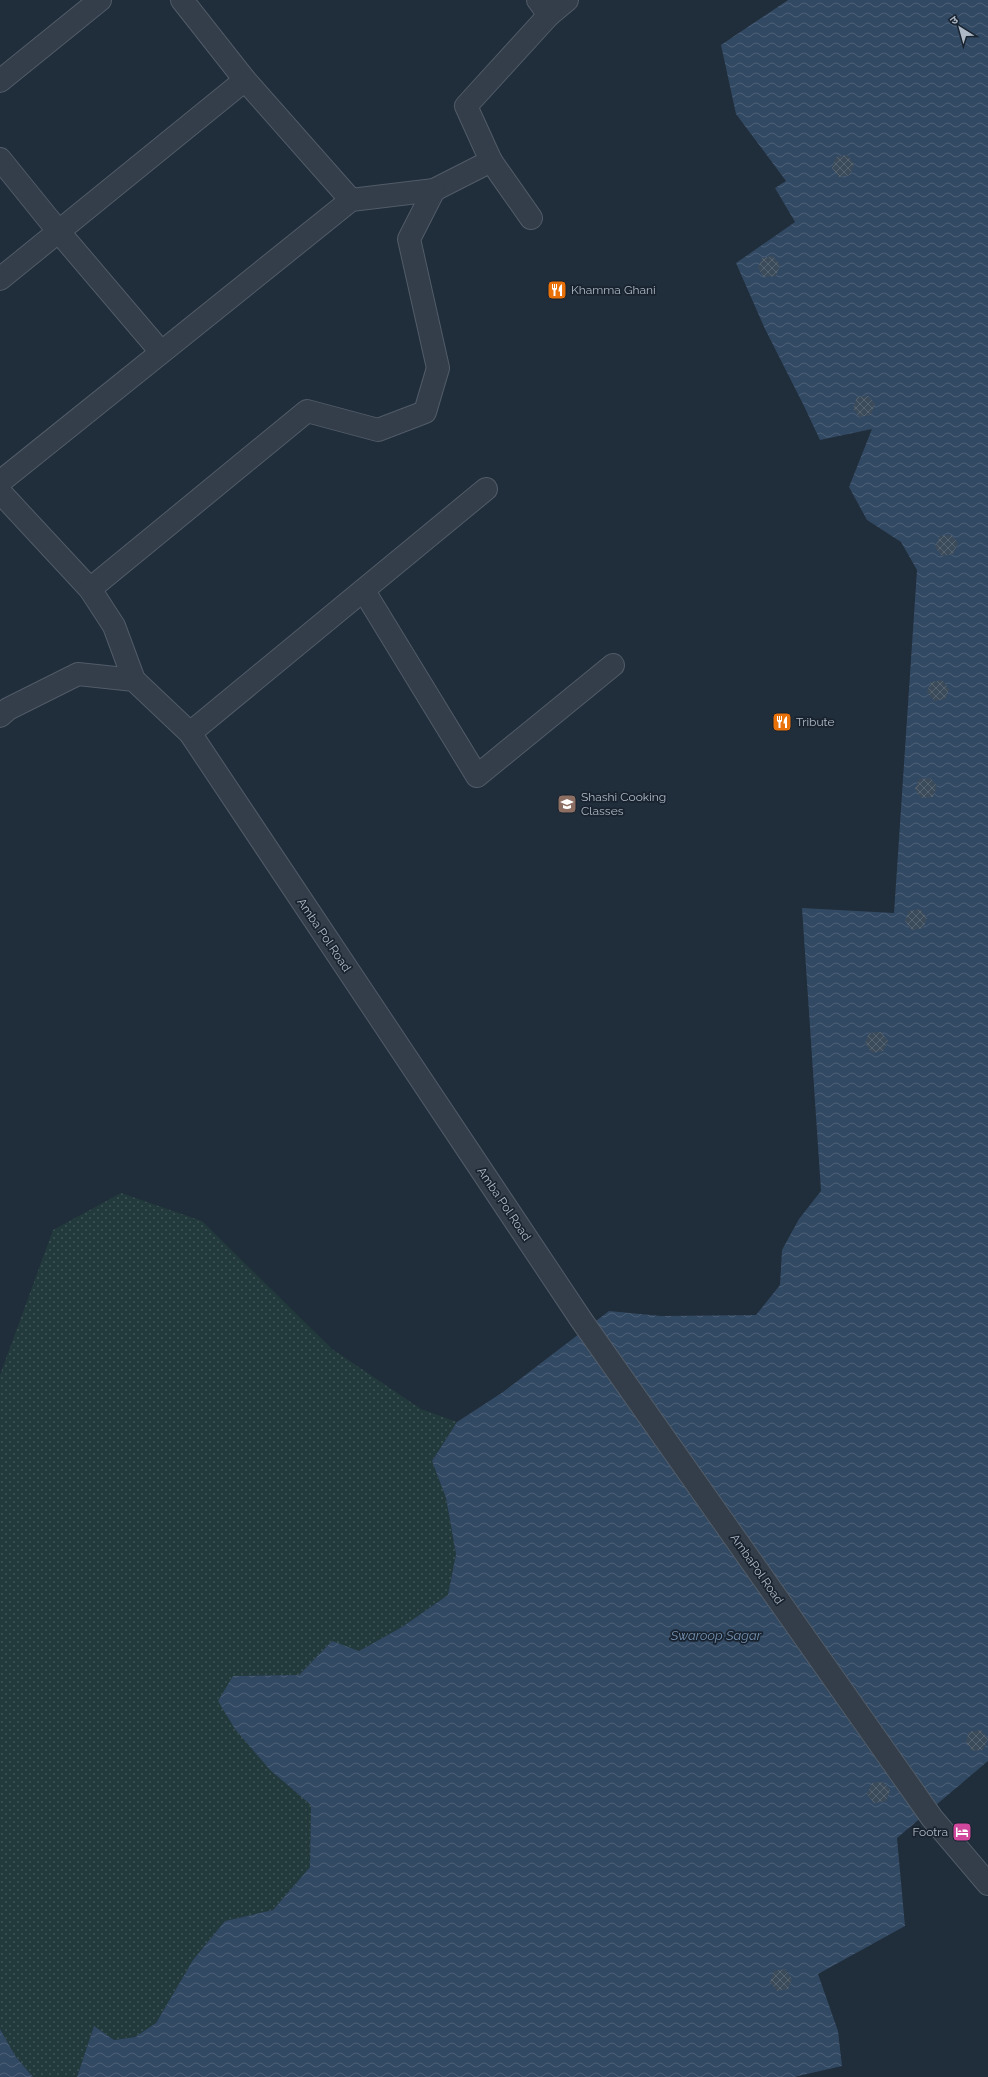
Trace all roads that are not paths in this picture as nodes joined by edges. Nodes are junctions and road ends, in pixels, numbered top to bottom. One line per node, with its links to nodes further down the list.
1 (100, 0): 6 (street)
2 (182, 0): 5 (street)
3 (567, 0): 4 (street)
4 (544, 7): 8 (street)
5 (245, 80): 10 (street); 12 (street)
6 (0, 81)
7 (0, 159): 12 (street)
8 (491, 161): 9 (street); 11 (street)
9 (434, 190): 10 (street); 18 (street)
10 (351, 200): 14 (street)
11 (531, 218)
12 (59, 232): 13 (street); 14 (street)
13 (0, 279)
14 (161, 352): 15 (street)
15 (0, 482)
16 (486, 489): 19 (street)
17 (0, 492): 18 (street)
18 (90, 589): 21 (street)
19 (364, 591): 20 (street); 23 (street)
20 (614, 665)
21 (134, 680): 22 (street); 23 (street, Amba Pol Road)
22 (0, 716)
23 (190, 733): 24 (street, Amba Pol Road)
24 (582, 1321): 25 (street, AmbaPol Road)
25 (988, 1884)

